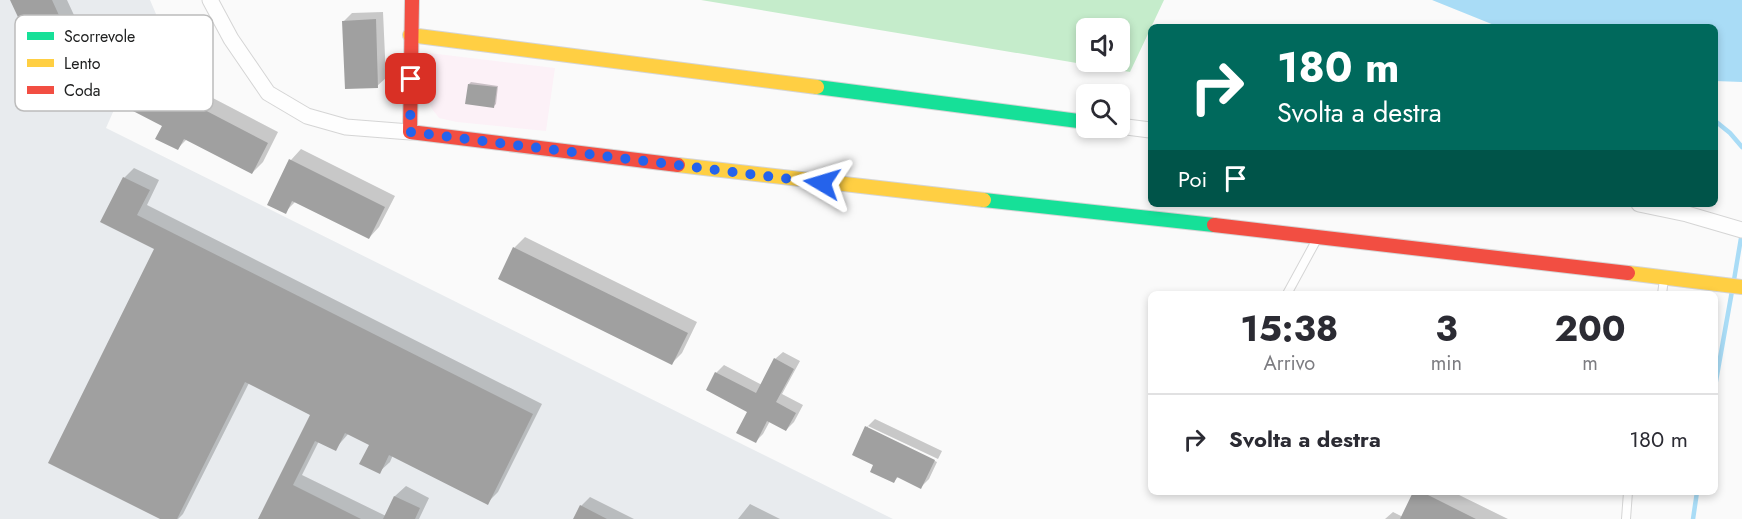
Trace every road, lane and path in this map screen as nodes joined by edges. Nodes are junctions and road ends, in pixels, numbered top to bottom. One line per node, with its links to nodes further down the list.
1 (210, 0): 7 (street)
2 (412, 0): 3 (street)
3 (410, 35): 4 (street); 7 (street)
4 (1076, 121)
5 (1130, 127): 6 (street)
6 (1148, 130)
7 (410, 132): 10 (street)
8 (1653, 207): 9 (street)
9 (1742, 230)
10 (1317, 238): 11 (street); 13 (lane)
11 (1664, 277): 12 (street); 14 (lane)
12 (1742, 287)
13 (1289, 291)
14 (1662, 291)
15 (1628, 495): 16 (lane)
16 (1626, 519)

